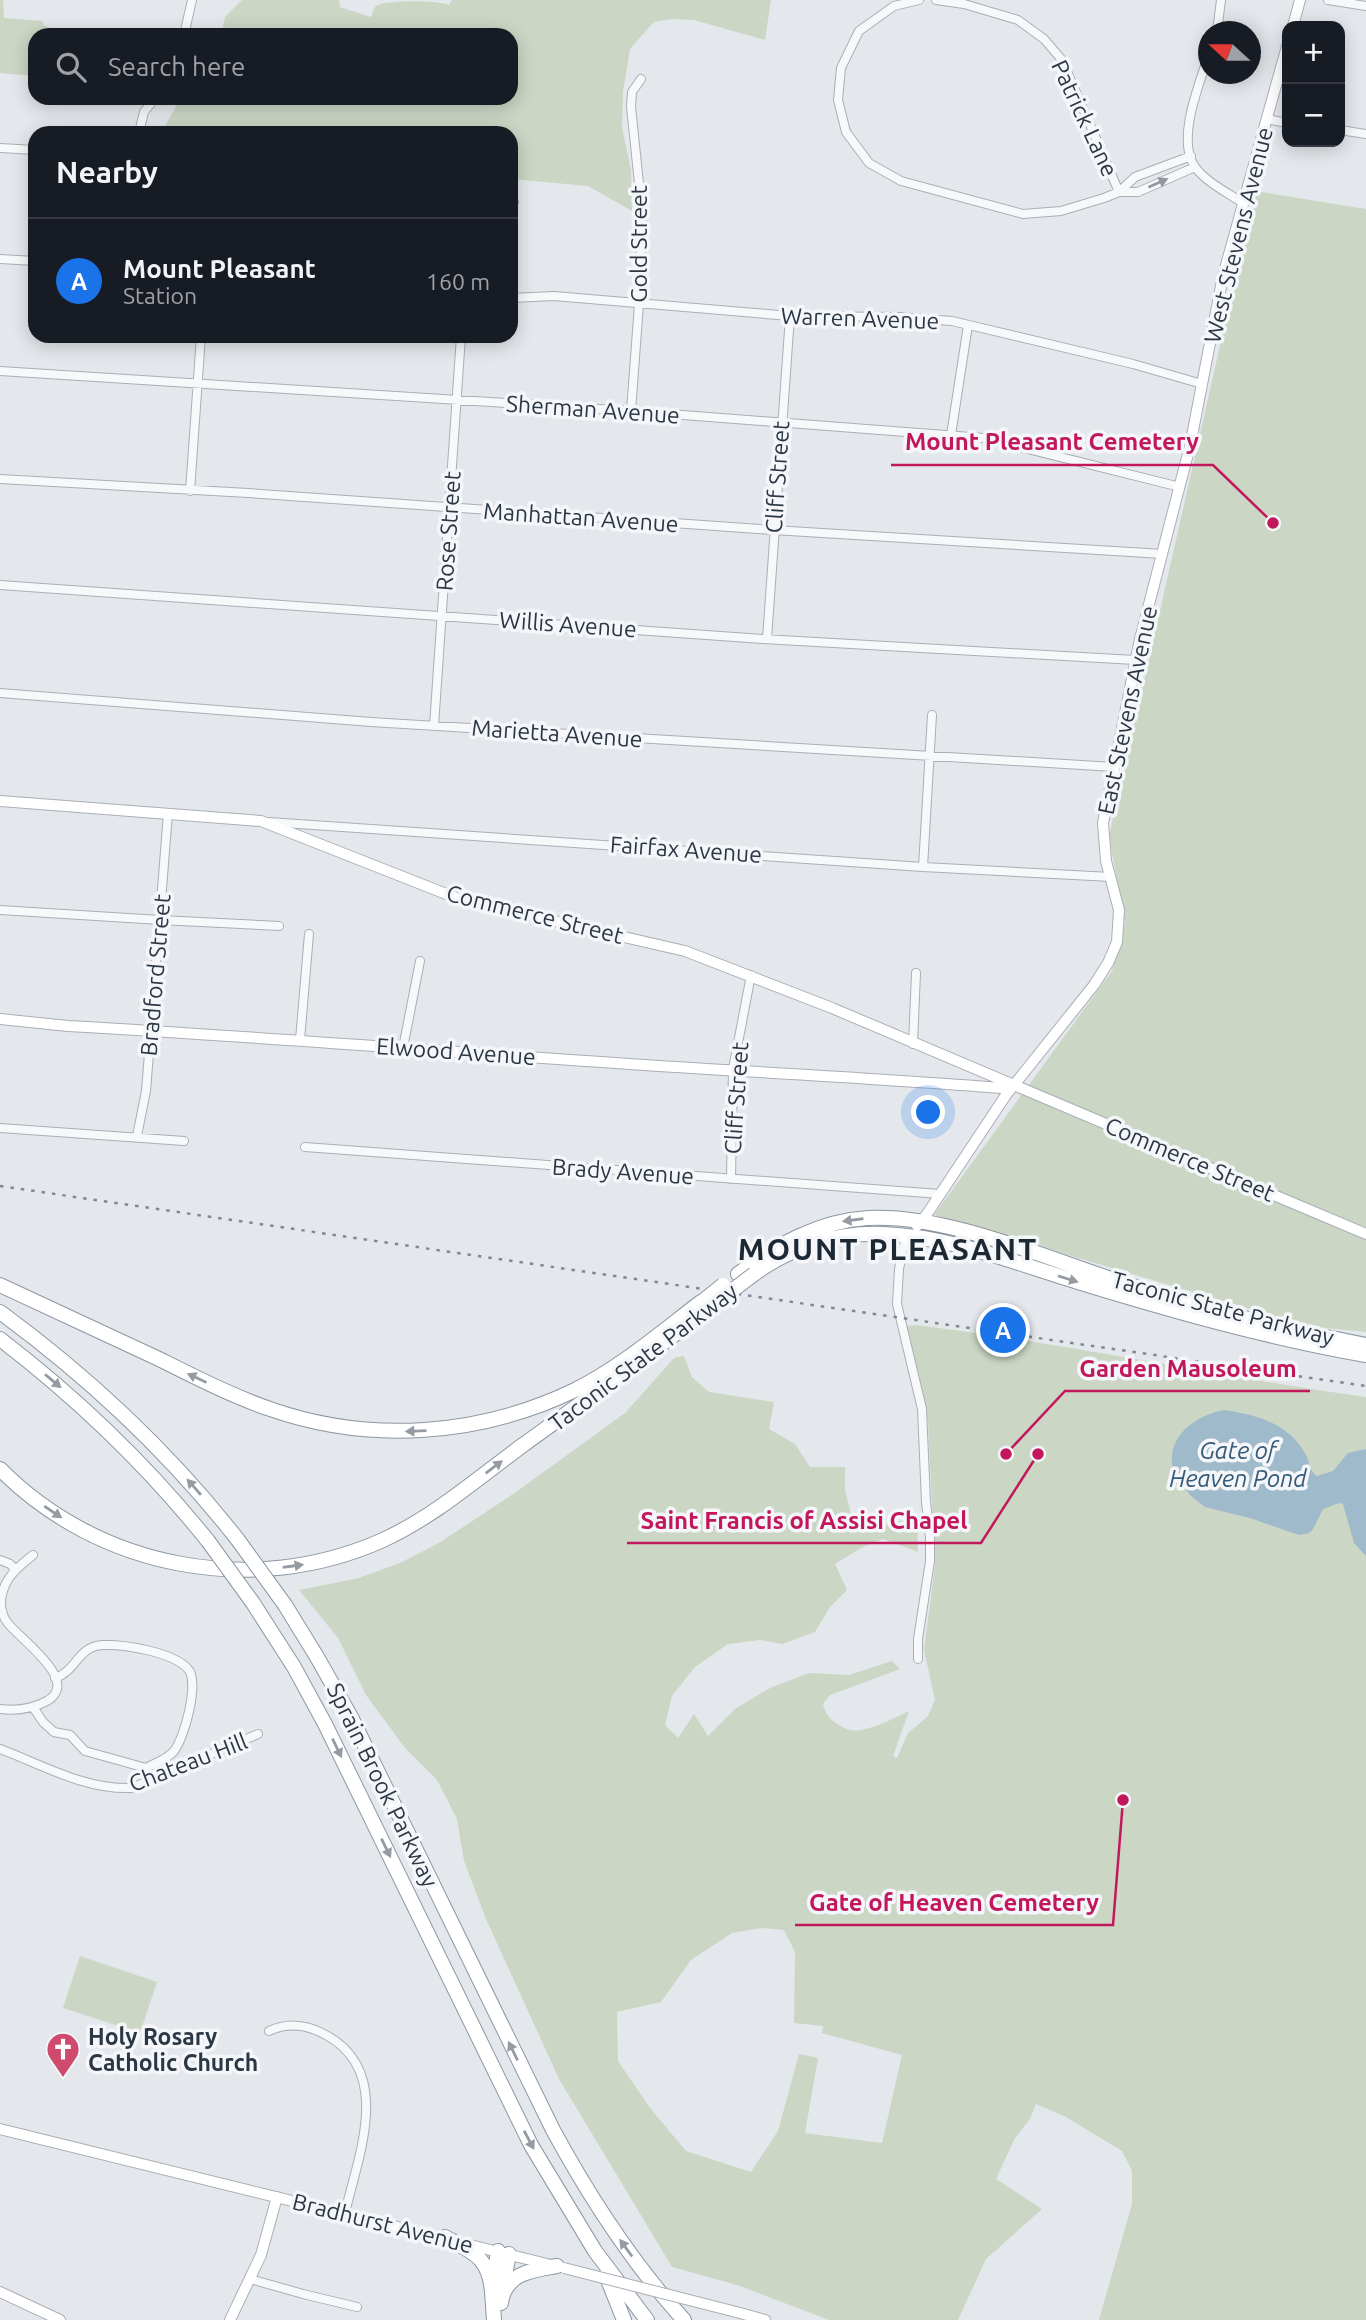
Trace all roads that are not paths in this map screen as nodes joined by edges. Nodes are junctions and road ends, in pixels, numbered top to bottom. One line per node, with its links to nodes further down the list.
1 (192, 0): 10 (street)
2 (919, 0): 24 (street, Patrick Lane)
3 (936, 0): 24 (street, Patrick Lane)
4 (1221, 0): 8 (street)
5 (1300, 0): 9 (street)
6 (1328, 0): 7 (street)
7 (1366, 6)
8 (1218, 21)
9 (1294, 21)
10 (186, 28)
11 (1282, 64): 15 (street, West Stevens Avenue)
12 (641, 79): 29 (street, Gold Street)
13 (1199, 84): 22 (street)
14 (150, 105): 17 (street)
15 (1267, 119): 16 (street); 25 (street, West Stevens Avenue)
16 (1282, 121)
17 (141, 126)
18 (1345, 131): 19 (street)
19 (1366, 134)
20 (0, 148): 21 (street)
21 (28, 150)
22 (1191, 156): 23 (street); 24 (street, Patrick Lane)
23 (1195, 167): 24 (street, Patrick Lane, one-way to 23); 25 (street)
24 (1119, 192)
25 (1243, 203): 36 (street, West Stevens Avenue)
26 (0, 259): 27 (street)
27 (28, 261)
28 (518, 298): 29 (street, Warren Avenue)
29 (639, 304): 30 (street, Warren Avenue); 38 (street, Gold Street)
30 (790, 316): 31 (street, Warren Avenue); 39 (street, Cliff Street)
31 (968, 324): 36 (street, Warren Avenue); 40 (street)
32 (201, 343): 35 (street)
33 (461, 343): 37 (street, Rose Street)
34 (0, 371): 35 (street, Sherman Avenue)
35 (198, 383): 37 (street, Sherman Avenue); 43 (street)
36 (1202, 384): 42 (street, East Stevens Avenue)
37 (457, 400): 38 (street, Sherman Avenue); 44 (street, Rose Street)
38 (631, 411): 39 (street, Sherman Avenue)
39 (781, 422): 40 (street, Sherman Avenue); 45 (street, Cliff Street)
40 (951, 435): 42 (street, Sherman Avenue)
41 (0, 479): 43 (street, Manhattan Avenue)
42 (1180, 487): 46 (street, East Stevens Avenue)
43 (190, 491): 44 (street, Manhattan Avenue)
44 (449, 508): 45 (street, Manhattan Avenue); 48 (street, Rose Street)
45 (773, 530): 46 (street, Manhattan Avenue); 49 (street, Cliff Street)
46 (1163, 554): 50 (street, East Stevens Avenue)
47 (0, 585): 48 (street, Willis Avenue)
48 (442, 615): 49 (street, Willis Avenue); 53 (street, Rose Street)
49 (767, 639): 50 (street, Willis Avenue)
50 (1135, 660): 55 (street, East Stevens Avenue)
51 (0, 693): 53 (street, Marietta Avenue)
52 (932, 715): 54 (street)
53 (434, 726): 54 (street, Marietta Avenue)
54 (928, 757): 55 (street, Marietta Avenue); 59 (street)
55 (1114, 767): 60 (street, East Stevens Avenue)
56 (0, 801): 57 (street, Commerce Street)
57 (168, 813): 58 (street, Commerce Street); 62 (street, Bradford Street)
58 (261, 821): 59 (street, Fairfax Avenue); 67 (street, Commerce Street)
59 (923, 867): 60 (street, Fairfax Avenue)
60 (1111, 877): 75 (street, East Stevens Avenue)
61 (0, 909): 62 (street)
62 (160, 920): 63 (street); 69 (street, Bradford Street)
63 (279, 926)
64 (309, 934): 70 (street)
65 (420, 961): 72 (street)
66 (916, 973): 71 (street)
67 (751, 975): 71 (street, Commerce Street); 73 (street, Cliff Street)
68 (0, 1019): 69 (street, Elwood Avenue)
69 (151, 1030): 70 (street, Elwood Avenue); 77 (street, Bradford Street)
70 (300, 1040): 72 (street, Elwood Avenue)
71 (913, 1044): 75 (street, Commerce Street)
72 (403, 1048): 73 (street, Elwood Avenue)
73 (733, 1069): 74 (street, Elwood Avenue); 80 (street, Cliff Street)
74 (911, 1081): 75 (street, Commerce Street)
75 (1015, 1084): 81 (street, East Stevens Avenue); 83 (street, Commerce Street)
76 (0, 1128): 77 (street)
77 (137, 1136): 78 (street)
78 (184, 1141)
79 (305, 1147): 80 (street, Brady Avenue)
80 (731, 1179): 81 (street, Brady Avenue)
81 (940, 1194): 82 (street, East Stevens Avenue)
82 (921, 1222): 84 (street, East Stevens Avenue); 86 (highway, Taconic State Parkway, one-way to 86, bridge); 89 (highway, Taconic State Parkway)
83 (1366, 1234)
84 (908, 1236): 86 (highway, Taconic State Parkway, bridge); 90 (highway, Taconic State Parkway, one-way to 90); 95 (street)
85 (0, 1285): 86 (highway, Taconic State Parkway, one-way to 85)
86 (709, 1302): 91 (highway, Taconic State Parkway, one-way to 86)
87 (0, 1312): 119 (highway, Sprain Brook Parkway, one-way to 87, bridge)
88 (0, 1339): 106 (highway, Sprain Brook Parkway, one-way to 106, bridge)
89 (1366, 1345)
90 (1366, 1355)
91 (0, 1469)
92 (33, 1555): 94 (street)
93 (0, 1560): 94 (street)
94 (15, 1569): 96 (street)
95 (918, 1659)
96 (55, 1678): 97 (street); 97 (street)
97 (33, 1707): 98 (street)
98 (0, 1710)
99 (258, 1734): 100 (street, Chateau Hill)
100 (0, 1749)
101 (269, 2031): 104 (street)
102 (0, 2129): 103 (street, Bradhurst Avenue)
103 (277, 2197): 104 (street, Bradhurst Avenue); 109 (street)
104 (345, 2213): 105 (street, Bradhurst Avenue)
105 (445, 2237): 107 (street, Bradhurst Avenue); 111 (highway)
106 (595, 2251): 117 (highway); 118 (highway, Sprain Brook Parkway)
107 (503, 2252): 108 (street, Bradhurst Avenue); 111 (highway)
108 (560, 2267): 111 (highway); 120 (street, Bradhurst Avenue, bridge)
109 (250, 2279): 112 (street); 114 (street)
110 (0, 2292): 113 (street)
111 (496, 2298): 115 (highway); 116 (highway)
112 (357, 2306)
113 (60, 2320)
114 (230, 2320)
115 (494, 2320)
116 (502, 2320)
117 (624, 2320)
118 (647, 2320)
119 (684, 2320)
120 (765, 2320)

